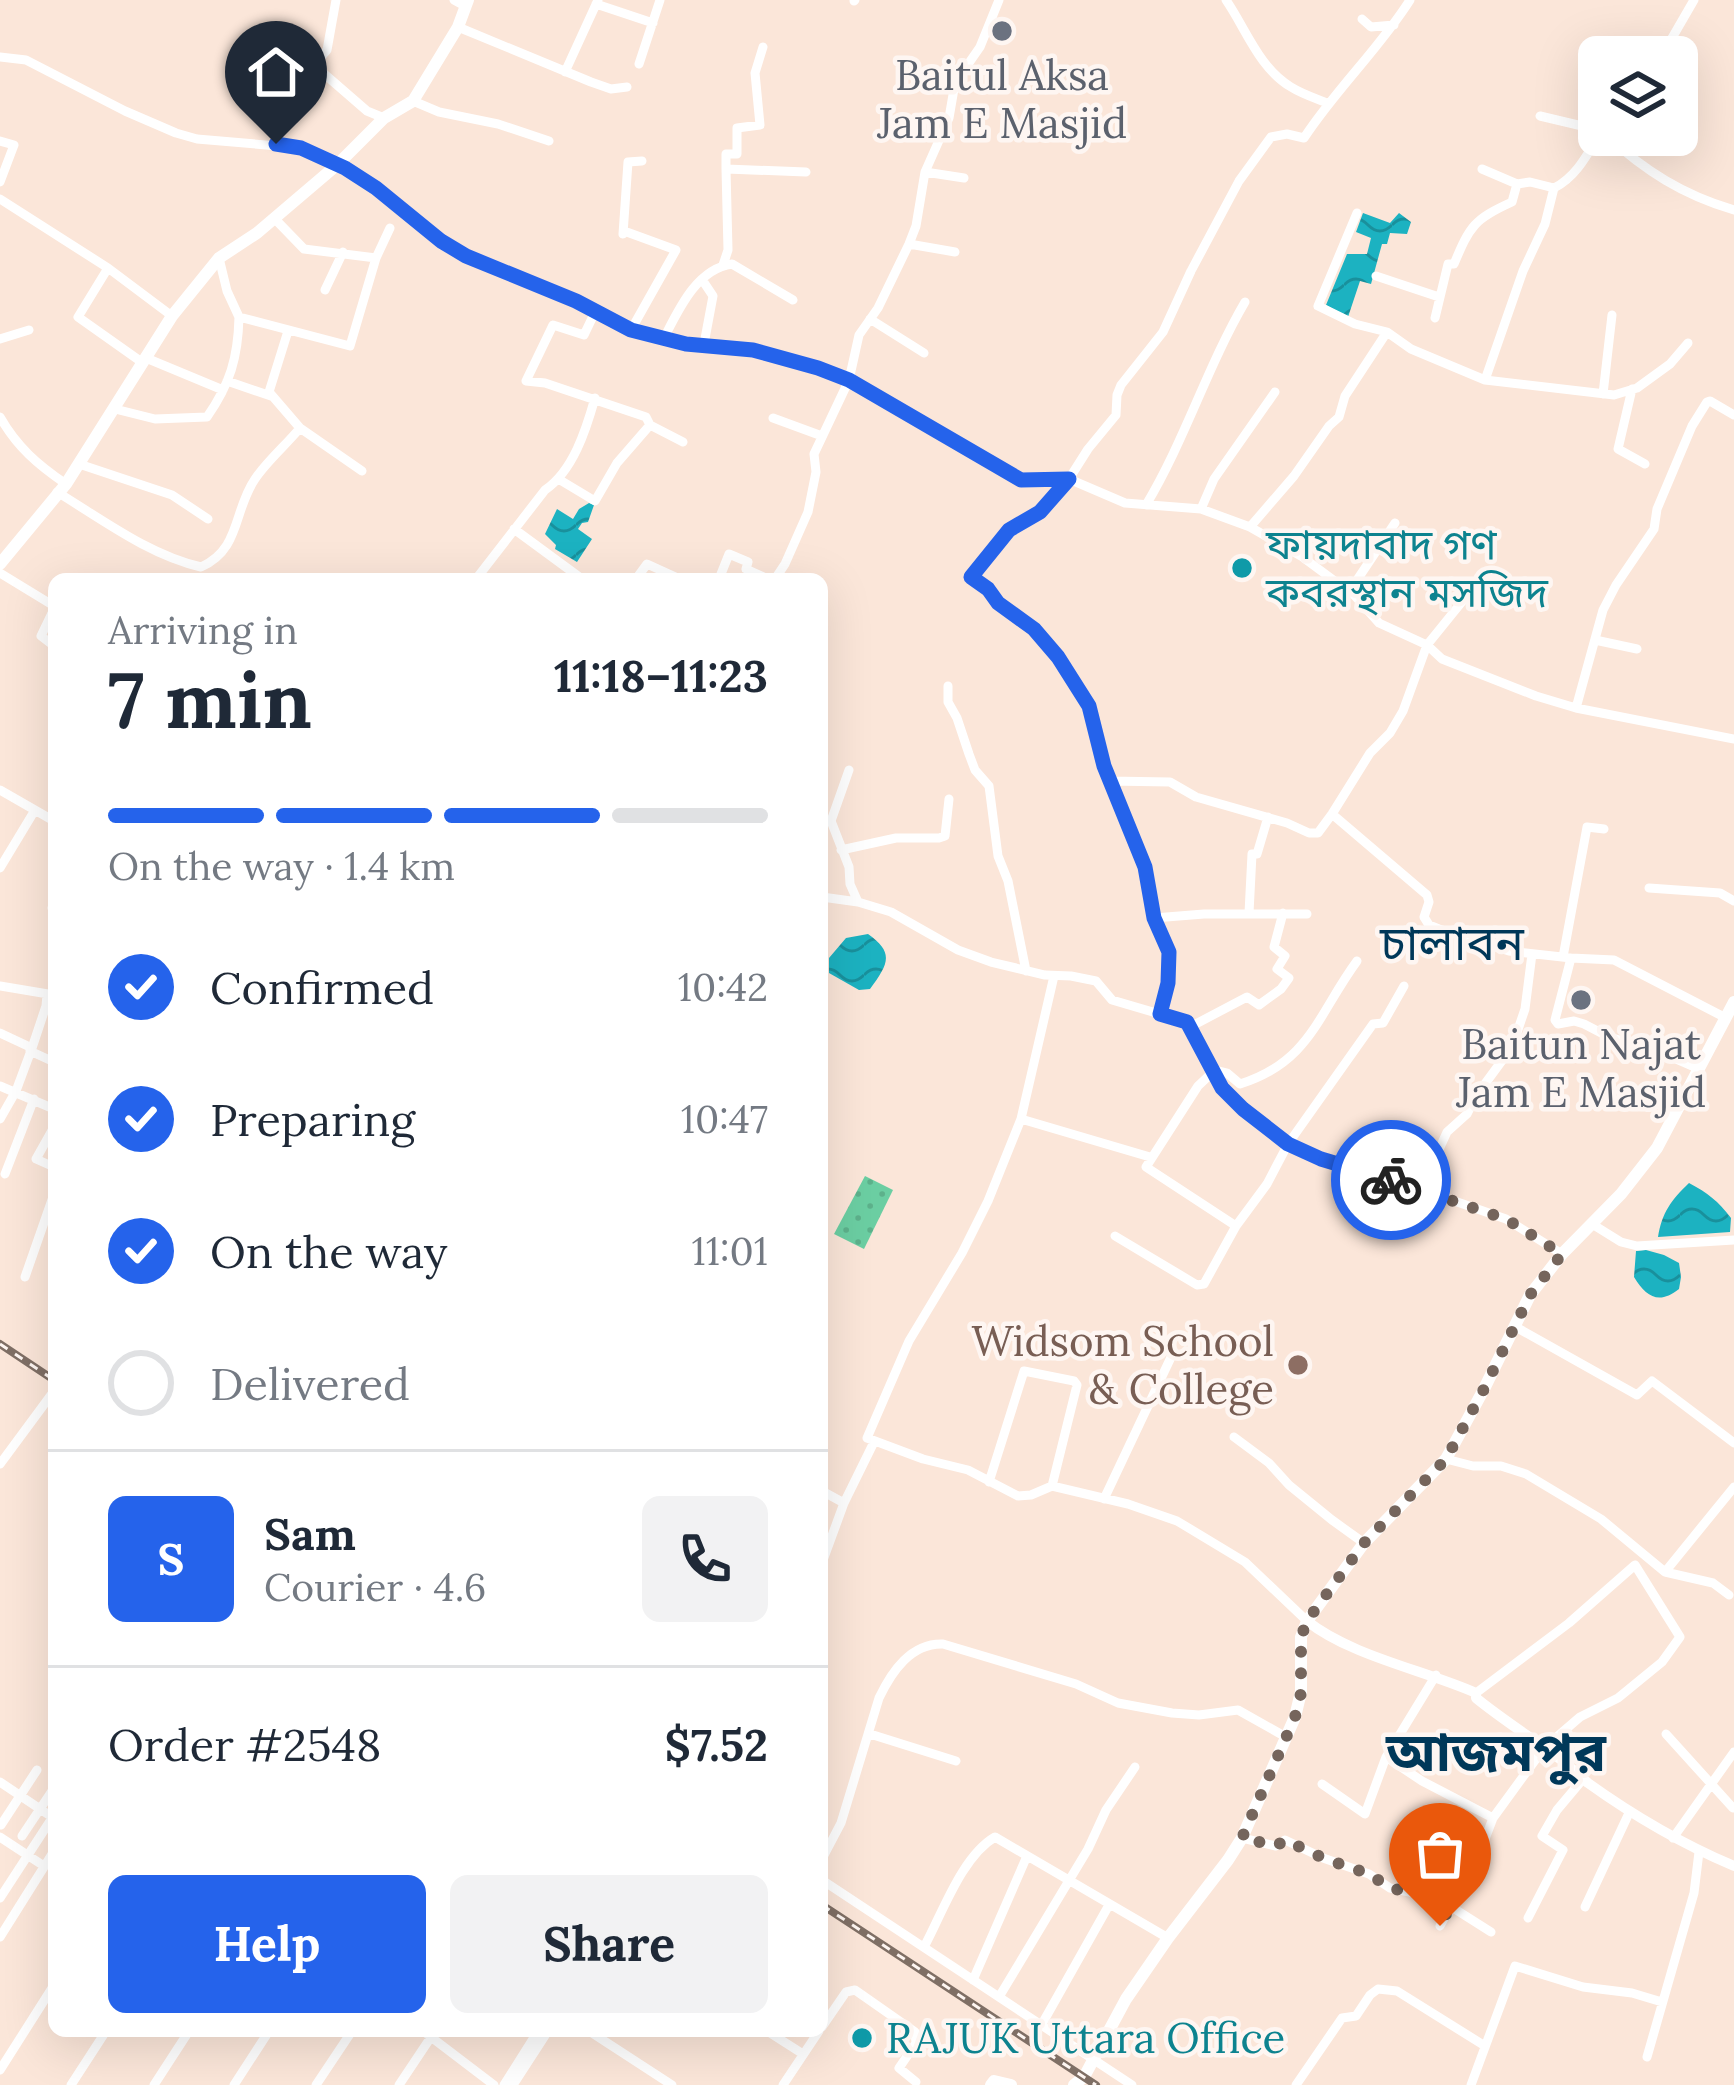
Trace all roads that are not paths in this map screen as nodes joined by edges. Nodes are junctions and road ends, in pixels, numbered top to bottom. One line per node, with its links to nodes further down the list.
1 (336, 0): 22 (street)
2 (660, 0): 10 (street)
3 (999, 0): 33 (street)
4 (1226, 0): 20 (street)
5 (1410, 0): 11 (street)
6 (1694, 0): 13 (street)
7 (462, 2): 12 (main road)
8 (597, 2): 10 (street); 17 (street)
9 (1362, 19): 11 (street)
10 (653, 23): 16 (street)
11 (1394, 25): 20 (street)
12 (458, 27): 17 (street); 19 (main road)
13 (1673, 36)
14 (763, 47): 30 (street)
15 (0, 57): 29 (street)
16 (639, 64)
17 (565, 72): 18 (street)
18 (627, 87)
19 (413, 101): 22 (main road); 25 (street)
20 (1327, 104): 91 (street)
21 (1540, 116): 23 (street)
22 (384, 118): 29 (main road)
23 (1578, 127)
24 (0, 141): 35 (street)
25 (549, 141)
26 (1587, 156): 37 (street)
27 (1630, 156): 39 (street)
28 (642, 161): 63 (street)
29 (338, 164): 41 (main road); 56 (street)
30 (726, 169): 32 (street); 48 (street)
31 (1482, 169): 36 (street)
32 (806, 172)
33 (925, 172): 34 (street); 43 (street)
34 (964, 178)
35 (0, 182)
36 (1516, 184): 37 (street); 53 (street)
37 (1555, 188): 73 (street)
38 (0, 199): 49 (street)
39 (1734, 210)
40 (1357, 213): 65 (street)
41 (274, 218): 44 (street); 46 (main road)
42 (390, 228): 47 (street)
43 (910, 244): 45 (street); 61 (street)
44 (343, 252): 47 (street); 52 (street)
45 (955, 252)
46 (219, 258): 58 (main road); 59 (street)
47 (376, 258): 64 (street)
48 (723, 265): 51 (street); 54 (street)
49 (108, 268): 58 (street); 71 (street)
50 (1376, 276): 53 (street)
51 (703, 281): 67 (street); 69 (street)
52 (325, 290)
53 (1439, 297): 60 (street)
54 (794, 299)
55 (1245, 302): 94 (street)
56 (595, 312): 63 (street); 79 (street)
57 (1612, 315): 77 (street)
58 (172, 316): 71 (main road)
59 (239, 317): 64 (street); 74 (street)
60 (1435, 318)
61 (870, 319): 70 (street); 72 (street)
62 (29, 330): 66 (street)
63 (631, 330): 67 (street)
64 (288, 331): 78 (street)
65 (1387, 332): 73 (street); 98 (street)
66 (0, 339)
67 (663, 340): 69 (street)
68 (1688, 343): 75 (street)
69 (704, 344): 72 (street)
70 (924, 353)
71 (144, 360): 74 (street); 80 (main road)
72 (849, 380): 86 (street); 91 (street)
73 (1484, 380): 77 (street)
74 (225, 385): 78 (street); 80 (street)
75 (1632, 389): 77 (street); 89 (street)
76 (1275, 392): 95 (street)
77 (1603, 394)
78 (271, 396): 85 (street)
79 (595, 398): 84 (street); 92 (street)
80 (115, 410): 88 (main road)
81 (1734, 415): 112 (street)
82 (0, 417): 93 (street)
83 (773, 418): 86 (street)
84 (650, 425): 87 (street); 92 (street)
85 (300, 428): 90 (street); 93 (street)
86 (822, 436): 108 (street)
87 (683, 442)
88 (79, 464): 93 (main road); 96 (street)
89 (1645, 464)
90 (362, 471)
91 (1069, 479): 94 (street); 119 (street)
92 (560, 480): 99 (street)
93 (62, 488): 100 (main road)
94 (1146, 505): 95 (street)
95 (1202, 509): 98 (street)
96 (208, 519)
97 (1395, 523): 110 (street)
98 (1250, 527): 110 (street)
99 (514, 530): 102 (street); 103 (street)
100 (0, 563)
101 (0, 573): 111 (street)
102 (481, 573)
103 (574, 573)
104 (640, 573): 105 (street)
105 (666, 573)
106 (721, 573): 107 (street)
107 (756, 573)
108 (777, 573)
109 (1482, 577): 113 (street)
110 (1348, 592): 113 (street)
111 (48, 604)
112 (1595, 640): 114 (street); 116 (street)
113 (1427, 645): 116 (street); 125 (street)
114 (1637, 649)
115 (949, 686): 142 (street)
116 (1576, 708): 117 (street)
117 (1734, 739)
118 (848, 770): 122 (street)
119 (1109, 782): 127 (street); 138 (street)
120 (0, 790): 124 (street)
121 (828, 792): 122 (street)
122 (838, 794): 129 (street)
123 (950, 800): 129 (street)
124 (35, 810): 126 (street); 130 (street)
125 (1332, 814): 127 (street); 139 (street)
126 (48, 818)
127 (1268, 818): 135 (street)
128 (1604, 829): 140 (street)
129 (841, 850): 134 (street)
130 (0, 868)
131 (1649, 888): 133 (street)
132 (828, 898): 134 (street)
133 (1734, 901)
134 (858, 902): 142 (street)
135 (1249, 913): 136 (street); 138 (street)
136 (1282, 913): 137 (street); 151 (street)
137 (1307, 914)
138 (1154, 918): 149 (street)
139 (1532, 954): 140 (street); 168 (street)
140 (1567, 958): 150 (street); 155 (street)
141 (1357, 962): 156 (street)
142 (1026, 971): 143 (street)
143 (1054, 976): 149 (street); 161 (street)
144 (0, 986): 146 (street)
145 (1404, 986): 164 (street)
146 (48, 994)
147 (48, 1002): 153 (street)
148 (1734, 1002): 150 (main road)
149 (1160, 1014): 151 (street)
150 (1726, 1018): 155 (main road)
151 (1190, 1027): 156 (street)
152 (0, 1033): 153 (street)
153 (31, 1050): 154 (street); 158 (street)
154 (48, 1059)
155 (1697, 1068): 170 (main road)
156 (1215, 1070): 164 (street); 165 (street)
157 (0, 1085): 158 (street)
158 (16, 1091): 159 (street); 162 (street)
159 (34, 1099): 160 (street); 167 (street)
160 (48, 1106)
161 (1021, 1118): 165 (street); 180 (street)
162 (0, 1119)
163 (48, 1138): 166 (street)
164 (1288, 1144): 168 (street); 171 (street)
165 (1150, 1157): 171 (street)
166 (48, 1164)
167 (5, 1174)
168 (1421, 1189): 174 (street)
169 (48, 1211): 175 (street)
170 (1592, 1224): 173 (street); 174 (main road)
171 (1236, 1226): 172 (street)
172 (1115, 1236)
173 (1734, 1240)
174 (1556, 1250): 176 (main road)
175 (25, 1277)
176 (1514, 1326): 181 (street); 182 (main road)
177 (1173, 1353): 188 (street)
178 (48, 1399): 183 (street)
179 (1234, 1437): 191 (street)
180 (874, 1442): 184 (street); 189 (street)
181 (1734, 1443)
182 (1446, 1459): 191 (main road); 192 (street)
183 (0, 1464)
184 (989, 1482): 185 (street); 185 (street)
185 (1052, 1486): 188 (street)
186 (1734, 1487): 192 (street)
187 (828, 1494): 189 (street)
188 (1104, 1498): 194 (street)
189 (844, 1503): 190 (street)
190 (828, 1543)
191 (1364, 1543): 194 (main road)
192 (1665, 1572): 193 (street)
193 (1729, 1595)
194 (1307, 1621): 195 (street); 199 (main road)
195 (1436, 1675): 196 (street); 202 (street)
196 (1476, 1693): 200 (street); 200 (street)
197 (870, 1734): 199 (street); 203 (street); 223 (street)
198 (1666, 1734): 209 (street)
199 (1286, 1737): 221 (main road)
200 (1544, 1748): 206 (street); 216 (street)
201 (1734, 1752): 209 (street)
202 (1386, 1757): 208 (street); 216 (street)
203 (956, 1761)
204 (1135, 1767): 230 (street)
205 (37, 1770): 210 (street)
206 (1583, 1779): 214 (street); 236 (street)
207 (0, 1782): 210 (street)
208 (1322, 1784)
209 (1711, 1785): 212 (street); 222 (street)
210 (20, 1795): 213 (street); 218 (street)
211 (48, 1797): 213 (street)
212 (1733, 1808)
213 (40, 1809): 215 (street); 219 (street)
214 (1630, 1811): 222 (street); 235 (street)
215 (48, 1813)
216 (1493, 1818): 234 (street)
217 (48, 1824): 225 (street)
218 (1, 1825)
219 (22, 1836)
220 (0, 1837): 225 (street)
221 (1242, 1838): 234 (street); 240 (main road)
222 (1673, 1838): 224 (street)
223 (828, 1848)
224 (1699, 1852): 229 (street); 245 (street)
225 (28, 1855): 228 (street); 232 (street)
226 (1027, 1856): 230 (street); 241 (street); 242 (street)
227 (48, 1860): 228 (street)
228 (44, 1866): 239 (street)
229 (1734, 1866)
230 (1070, 1882): 233 (street); 244 (street)
231 (828, 1884): 241 (street)
232 (0, 1898)
233 (1109, 1905): 240 (street); 247 (street)
234 (1450, 1906): 237 (street); 238 (street)
235 (1585, 1907)
236 (1528, 1918)
237 (1440, 1926)
238 (1491, 1932)
239 (0, 1936)
240 (1168, 1938): 262 (main road)
241 (925, 1947): 242 (street)
242 (974, 1980): 244 (street)
243 (48, 1994): 263 (street)
244 (999, 1997): 247 (street)
245 (1662, 2002): 259 (street); 261 (street)
246 (828, 2018): 264 (street)
247 (1042, 2024): 262 (street)
248 (102, 2037): 266 (street)
249 (185, 2037): 267 (street)
250 (265, 2037): 268 (street)
251 (348, 2037): 269 (street)
252 (428, 2037): 270 (street)
253 (435, 2037): 271 (street)
254 (534, 2037): 272 (street)
255 (544, 2037): 273 (street)
256 (598, 2037): 274 (street)
257 (776, 2037): 260 (street)
258 (814, 2037): 260 (street)
259 (1485, 2046): 279 (street); 280 (street)
260 (802, 2054): 275 (street)
261 (1646, 2057)
262 (1094, 2059): 265 (main road); 278 (street)
263 (0, 2070)
264 (916, 2082)
265 (1078, 2083)
266 (71, 2085)
267 (154, 2085)
268 (234, 2085)
269 (316, 2085)
270 (399, 2085)
271 (494, 2085)
272 (504, 2085)
273 (513, 2085)
274 (672, 2085)
275 (783, 2085)
276 (991, 2085): 277 (main road)
277 (1011, 2085)
278 (1132, 2085)
279 (1296, 2085)
280 (1471, 2085)

